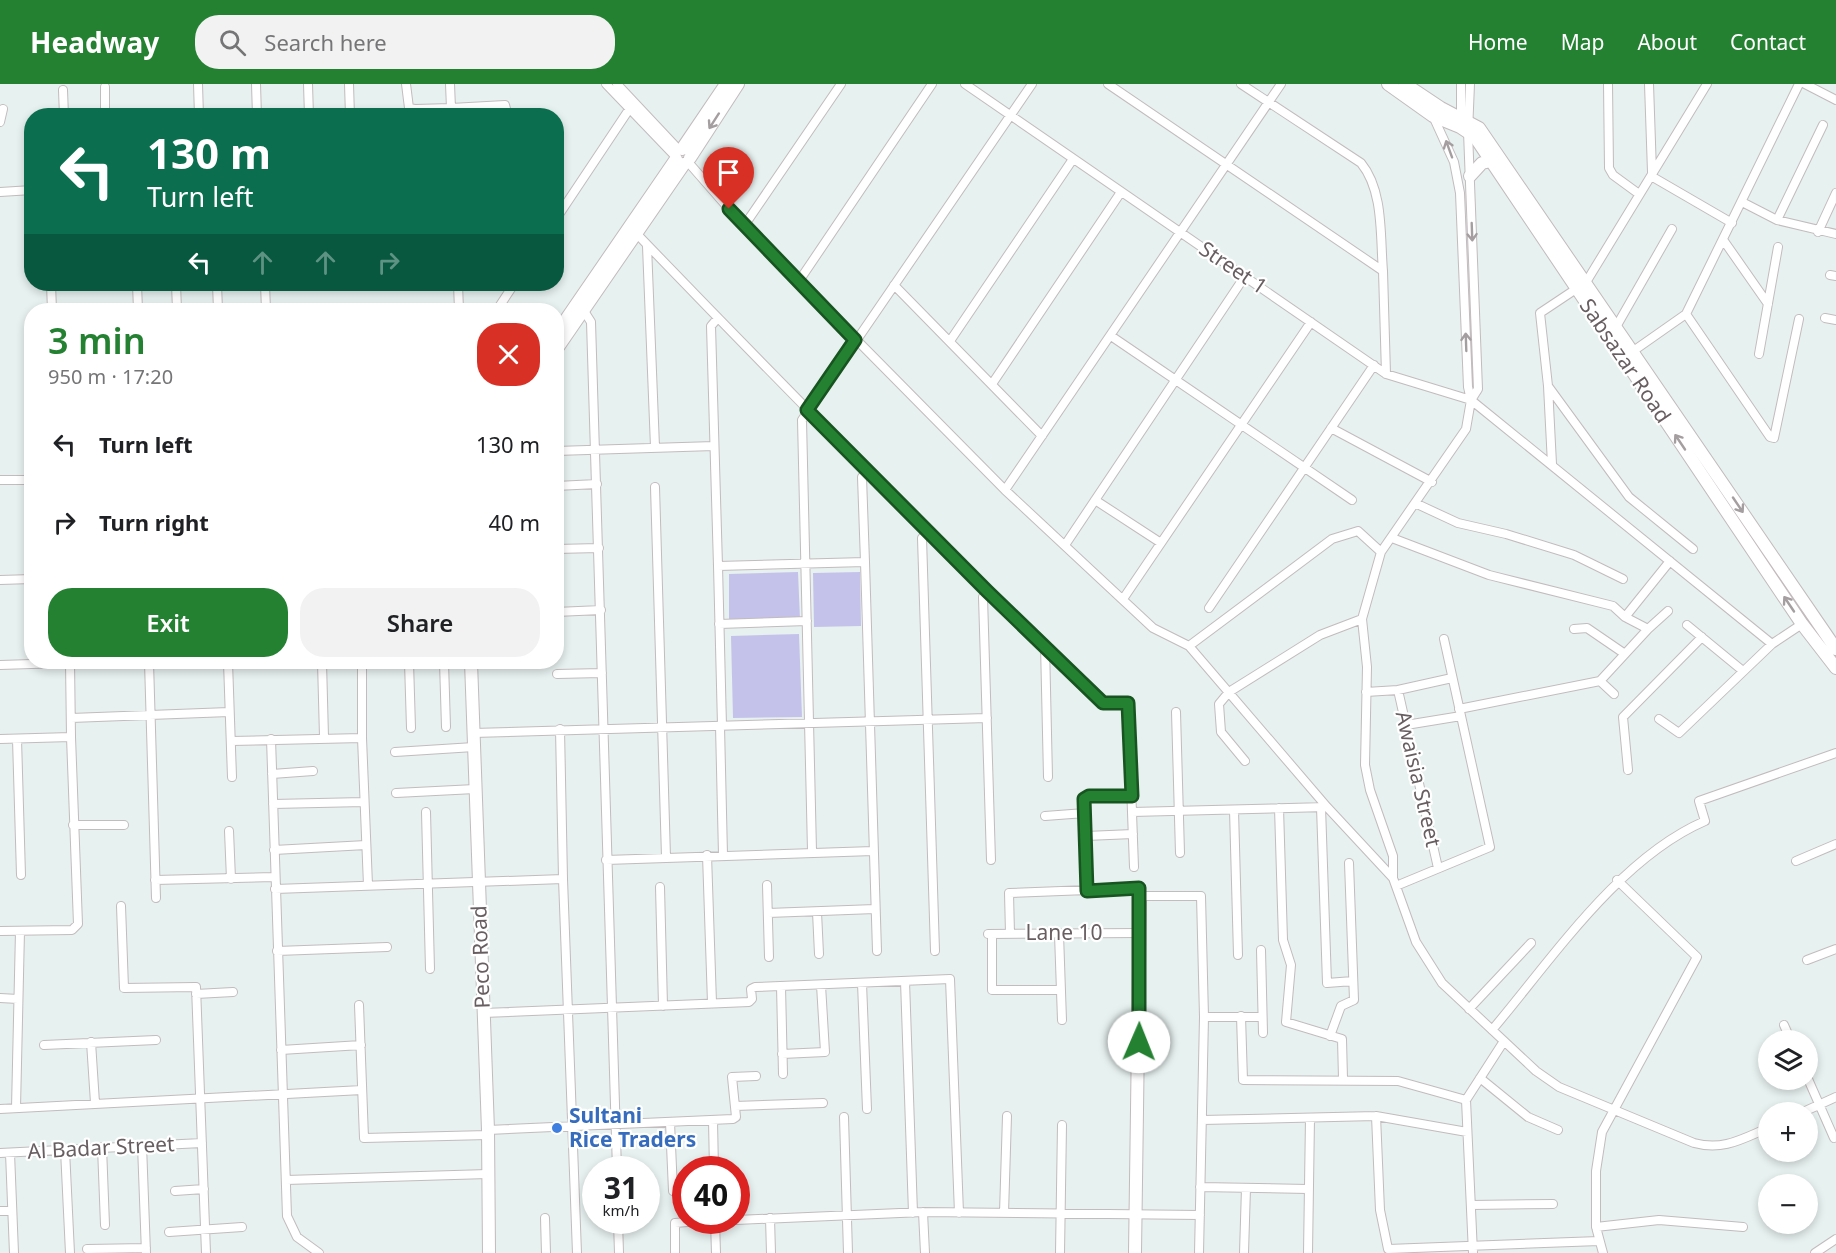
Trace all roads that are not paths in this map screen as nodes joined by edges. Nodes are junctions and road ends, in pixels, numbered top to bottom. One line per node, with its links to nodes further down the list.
1 (198, 84): 35 (street)
2 (256, 84): 36 (street)
3 (308, 84): 37 (street)
4 (349, 84): 38 (street)
5 (406, 84): 39 (street)
6 (450, 84): 40 (street)
7 (606, 84): 28 (street)
8 (726, 84): 50 (street)
9 (738, 84): 50 (street, one-way to 50)
10 (841, 84): 65 (street)
11 (932, 84): 76 (street)
12 (965, 84): 45 (street, Street 1)
13 (1032, 84): 45 (street)
14 (1108, 84): 30 (street)
15 (1127, 84): 30 (street)
16 (1241, 84): 32 (street)
17 (1281, 84): 32 (street)
18 (1388, 84): 46 (street, Sabsazar Road)
19 (1405, 84): 48 (street)
20 (1461, 84): 48 (street)
21 (1470, 84): 48 (street)
22 (1608, 84): 60 (street)
23 (1649, 84): 54 (street)
24 (1707, 84): 54 (street)
25 (1799, 84): 61 (street)
26 (1805, 84): 31 (street)
27 (105, 87): 34 (street)
28 (621, 89): 43 (street); 50 (street)
29 (63, 90): 33 (street)
30 (1121, 93): 53 (street)
31 (1836, 100)
32 (1269, 102): 53 (street); 74 (street)
33 (64, 108)
34 (105, 108)
35 (200, 108)
36 (257, 108)
37 (309, 108)
38 (350, 108)
39 (409, 108)
40 (451, 108)
41 (482, 108): 42 (street)
42 (506, 108)
43 (630, 108): 50 (street); 62 (street)
44 (3, 109): 47 (street)
45 (1011, 115): 51 (street, Street 1); 77 (street)
46 (1433, 116): 48 (street, Sabsazar Road); 101 (street, one-way to 46)
47 (0, 122)
48 (1465, 125): 52 (street, Sabsazar Road); 55 (street); 78 (street)
49 (1823, 125): 63 (street)
50 (682, 157): 65 (street); 67 (street)
51 (1073, 159): 58 (street, Street 1); 92 (street)
52 (1491, 161): 55 (street); 78 (street, Sabsazar Road)
53 (1226, 165): 68 (street); 74 (street)
54 (1652, 174): 60 (street); 64 (street)
55 (1470, 176): 101 (street, one-way to 101)
56 (24, 190): 57 (street)
57 (0, 192)
58 (1121, 192): 68 (street, Street 1); 98 (street)
59 (1836, 193): 69 (street)
60 (1639, 194): 78 (street)
61 (1742, 202): 63 (street); 64 (street)
62 (564, 207)
63 (1777, 220): 69 (street)
64 (1732, 223): 71 (street)
65 (744, 226): 76 (street)
66 (1672, 229): 88 (street)
67 (633, 230): 72 (street); 80 (street)
68 (1179, 231): 75 (street, Street 1); 89 (street)
69 (1818, 232): 70 (street)
70 (1836, 234)
71 (1724, 241): 79 (street); 81 (street)
72 (647, 246): 83 (street); 107 (street)
73 (1778, 247): 79 (street)
74 (1383, 271): 96 (street)
75 (1245, 276): 86 (street, Street 1); 97 (street)
76 (799, 281): 91 (street)
77 (894, 285): 91 (street); 92 (street)
78 (1580, 287): 88 (street); 94 (street, Sabsazar Road); 99 (street)
79 (1768, 304): 93 (street)
80 (581, 307): 87 (street); 90 (street); 108 (street)
81 (1686, 314): 84 (street); 94 (street)
82 (1825, 318): 85 (street)
83 (717, 319): 102 (street); 106 (street)
84 (1799, 319)
85 (1836, 320)
86 (1311, 322): 95 (street, Street 1); 103 (street)
87 (564, 325)
88 (1616, 327): 94 (street)
89 (1111, 336): 97 (street); 105 (street)
90 (564, 337)
91 (855, 340): 102 (street); 119 (street)
92 (950, 341): 98 (street)
93 (1759, 354)
94 (1628, 355): 100 (street)
95 (1374, 365): 96 (street, Street 1); 104 (street)
96 (1386, 374): 101 (street, Street 1)
97 (1176, 378): 103 (street); 120 (street)
98 (992, 384): 105 (street)
99 (1548, 386): 110 (street); 129 (street)
100 (1656, 396): 148 (street, Sabsazar Road, one-way to 100); 154 (street, one-way to 154)
101 (1471, 400): 110 (street, Street 1); 115 (street)
102 (807, 410): 112 (street); 133 (street)
103 (1241, 424): 111 (street); 125 (street)
104 (1331, 428): 111 (street); 115 (street)
105 (1042, 435): 119 (street)
106 (714, 446): 107 (street); 134 (street)
107 (655, 447): 108 (street)
108 (596, 450): 109 (street); 116 (street)
109 (564, 452)
110 (1552, 464): 131 (street, Street 1)
111 (1305, 468): 121 (street); 140 (street)
112 (868, 471): 123 (street); 132 (street)
113 (0, 480): 114 (street)
114 (24, 480)
115 (1432, 482): 122 (street)
116 (597, 484): 117 (street); 127 (street)
117 (564, 486)
118 (655, 487): 192 (street)
119 (1005, 490): 126 (street)
120 (1095, 500): 125 (street); 126 (street)
121 (1352, 500)
122 (1417, 504): 124 (street); 136 (street)
123 (928, 532): 138 (street); 186 (street)
124 (1392, 538): 130 (street); 144 (street)
125 (1161, 543): 139 (street)
126 (1065, 545): 139 (street)
127 (599, 548): 128 (street); 141 (street)
128 (564, 549)
129 (1693, 549)
130 (1382, 552): 145 (street); 157 (street)
131 (1670, 561): 144 (street); 155 (street, Street 1)
132 (865, 562): 133 (street); 188 (street)
133 (805, 565): 134 (street); 146 (street)
134 (718, 566): 147 (street)
135 (24, 579): 137 (street)
136 (1623, 579)
137 (0, 580)
138 (987, 591): 156 (street); 184 (street)
139 (1123, 599): 157 (street)
140 (1209, 608)
141 (601, 610): 143 (street); 171 (street)
142 (1668, 611): 150 (street)
143 (564, 612)
144 (1625, 617): 150 (street)
145 (1362, 619): 176 (street); 177 (street)
146 (807, 621): 147 (street); 187 (street)
147 (719, 624): 190 (street)
148 (1803, 624): 155 (street); 161 (street, Sabsazar Road)
149 (1687, 625): 152 (street)
150 (1648, 628): 158 (street)
151 (1574, 629): 158 (street)
152 (1702, 638): 170 (street); 208 (street)
153 (1444, 639): 173 (street)
154 (1834, 642)
155 (1772, 644): 170 (street)
156 (1045, 645): 212 (street); 215 (street)
157 (1189, 646): 176 (street)
158 (1625, 654): 174 (street)
159 (24, 663): 160 (street)
160 (0, 664)
161 (1836, 668)
162 (70, 669): 183 (street)
163 (149, 669): 182 (street)
164 (228, 669): 179 (street)
165 (322, 669): 198 (street)
166 (362, 669): 199 (street)
167 (409, 669): 193 (street)
168 (444, 669): 191 (street)
169 (471, 669): 196 (street, Peco Road)
170 (1743, 671): 185 (street)
171 (602, 673): 172 (street); 195 (street)
172 (556, 674)
173 (1452, 678): 175 (street); 181 (street)
174 (1600, 681): 178 (street); 181 (street)
175 (1398, 690): 177 (street); 189 (street, Awaisia Street)
176 (1229, 692): 207 (street); 218 (street)
177 (1366, 692): 253 (street)
178 (1614, 694)
179 (229, 712): 182 (street); 203 (street)
180 (1176, 712): 221 (street)
181 (1460, 712): 189 (street); 245 (street)
182 (151, 716): 183 (street); 250 (street)
183 (71, 718): 197 (street)
184 (987, 718): 186 (street); 241 (street)
185 (1659, 719)
186 (928, 720): 188 (street); 277 (street)
187 (809, 722): 188 (street); 190 (street); 234 (street)
188 (869, 722): 235 (street)
189 (1406, 725): 245 (street, Awaisia Street)
190 (721, 726): 192 (street); 238 (street)
191 (446, 727)
192 (663, 727): 195 (street); 239 (street)
193 (411, 728)
194 (560, 729): 195 (street); 196 (street); 249 (street)
195 (604, 730): 240 (street)
196 (473, 733): 204 (street, Peco Road)
197 (71, 737): 201 (street); 226 (street)
198 (324, 737): 199 (street); 202 (street)
199 (362, 738): 216 (street)
200 (0, 739): 201 (street)
201 (17, 739): 246 (street)
202 (272, 739): 203 (street); 210 (street)
203 (231, 741): 211 (street)
204 (474, 747): 205 (street); 213 (street, Peco Road)
205 (395, 752)
206 (1836, 753): 251 (street)
207 (1245, 761)
208 (1628, 770)
209 (313, 771): 210 (street)
210 (272, 774): 217 (street)
211 (232, 777)
212 (1048, 777)
213 (475, 789): 214 (street); 252 (street, Peco Road)
214 (396, 793)
215 (1132, 796): 223 (street); 224 (street)
216 (364, 802): 217 (street); 232 (street)
217 (273, 804): 233 (street)
218 (1324, 807): 219 (street); 253 (street); 284 (street)
219 (1279, 808): 220 (street); 308 (street)
220 (1234, 810): 221 (street); 279 (street)
221 (1179, 811): 223 (street); 236 (street)
222 (426, 812): 255 (street)
223 (1132, 812): 229 (street)
224 (1085, 813): 225 (street); 230 (street)
225 (1045, 816)
226 (73, 825): 227 (street); 267 (street)
227 (124, 825)
228 (229, 831): 248 (street)
229 (1133, 834): 230 (street); 244 (street)
230 (1086, 836): 259 (street)
231 (1836, 844): 242 (street)
232 (366, 845): 233 (street); 254 (street)
233 (274, 850): 247 (street)
234 (812, 851): 235 (street); 238 (street)
235 (873, 851): 263 (street)
236 (1180, 854)
237 (707, 855): 238 (street); 239 (street); 293 (street)
238 (723, 855)
239 (666, 857): 240 (street)
240 (606, 860): 296 (street)
241 (991, 860)
242 (1796, 861)
243 (1349, 863): 284 (street)
244 (1134, 867)
245 (1438, 868): 253 (street)
246 (21, 875)
247 (274, 877): 248 (street); 258 (street)
248 (231, 879): 250 (street)
249 (563, 879): 252 (street); 298 (street)
250 (155, 880): 261 (street)
251 (1617, 880): 305 (street); 333 (street)
252 (479, 882): 255 (street); 299 (street, Peco Road)
253 (1395, 882): 297 (street)
254 (368, 885): 255 (street); 258 (street)
255 (428, 885): 282 (street)
256 (767, 885): 265 (street)
257 (660, 887): 295 (street)
258 (275, 890): 275 (street)
259 (1087, 891): 260 (street); 269 (street)
260 (1140, 896): 268 (street); 301 (street)
261 (156, 898)
262 (121, 906): 290 (street)
263 (875, 909): 264 (street); 276 (street)
264 (818, 912): 265 (street); 278 (street)
265 (768, 913): 280 (street)
266 (0, 931): 267 (street)
267 (20, 932): 292 (street)
268 (1140, 933): 270 (street, Lane 10); 375 (street)
269 (1010, 934): 270 (street, Lane 10); 288 (street, Lane 10)
270 (1059, 934): 288 (street)
271 (1531, 944): 297 (street)
272 (387, 946): 275 (street)
273 (1836, 949): 281 (street)
274 (1261, 950): 302 (street)
275 (277, 951): 314 (street)
276 (877, 951)
277 (935, 951)
278 (819, 954)
279 (1238, 955)
280 (769, 957)
281 (1807, 960)
282 (430, 969)
283 (905, 981): 285 (street); 370 (street); 371 (street)
284 (1353, 981): 308 (street)
285 (862, 983): 286 (street); 332 (street)
286 (822, 985): 287 (street); 315 (street)
287 (781, 986): 293 (street); 315 (street)
288 (1061, 990): 303 (street)
289 (233, 992): 290 (street)
290 (196, 994): 324 (street)
291 (0, 998): 292 (street)
292 (18, 999): 331 (street)
293 (712, 1003): 295 (street)
294 (359, 1005): 313 (street)
295 (663, 1006): 296 (street)
296 (611, 1009): 298 (street); 341 (street)
297 (1469, 1009): 305 (street)
298 (569, 1011): 299 (street); 343 (street)
299 (483, 1013): 345 (street, Peco Road)
300 (1241, 1016): 301 (street); 302 (street); 319 (street)
301 (1204, 1017): 339 (street)
302 (1262, 1017): 307 (street)
303 (1062, 1020)
304 (1784, 1024): 306 (street)
305 (1492, 1030): 310 (street)
306 (1786, 1030)
307 (1263, 1033)
308 (1330, 1036): 319 (street)
309 (156, 1040): 311 (street)
310 (1504, 1041): 318 (street); 333 (street)
311 (91, 1042): 312 (street); 326 (street)
312 (44, 1045)
313 (361, 1045): 314 (street); 320 (street)
314 (280, 1050): 322 (street)
315 (782, 1054): 316 (street)
316 (783, 1074)
317 (756, 1076): 329 (street)
318 (1480, 1078): 325 (street); 344 (street)
319 (1343, 1079): 325 (street)
320 (362, 1090): 322 (street); 345 (street)
321 (1813, 1090): 328 (street)
322 (282, 1095): 324 (street); 359 (street)
323 (1836, 1097): 328 (street)
324 (200, 1098): 326 (street); 349 (street)
325 (1466, 1100): 346 (street)
326 (95, 1103): 331 (street)
327 (822, 1103): 329 (street)
328 (1819, 1105): 348 (street)
329 (735, 1106): 338 (street)
330 (0, 1108): 331 (street)
331 (16, 1108)
332 (867, 1109)
333 (1616, 1111): 347 (street); 382 (street)
334 (1007, 1116): 372 (street)
335 (1376, 1116): 337 (street); 346 (street); 394 (street)
336 (844, 1117): 374 (street)
337 (1310, 1118): 339 (street); 363 (street)
338 (713, 1120): 340 (street); 356 (street)
339 (1202, 1120): 360 (street)
340 (670, 1122): 341 (street); 357 (street)
341 (615, 1125): 343 (street); 355 (street)
342 (1062, 1125): 373 (street)
343 (573, 1127): 345 (street); 401 (street)
344 (1558, 1130)
345 (488, 1132): 358 (street, Peco Road)
346 (1467, 1132): 366 (street)
347 (1758, 1132)
348 (1834, 1138)
349 (202, 1143): 350 (street, Al Badar Street); 362 (street)
350 (142, 1145): 351 (street, Al Badar Street); 392 (street)
351 (102, 1148): 352 (street, Al Badar Street); 380 (street)
352 (65, 1150): 354 (street, Al Badar Street); 396 (street)
353 (0, 1153): 354 (street, Al Badar Street)
354 (10, 1153): 368 (street)
355 (616, 1156)
356 (714, 1156)
357 (672, 1168)
358 (488, 1174): 359 (street); 399 (street, Peco Road)
359 (286, 1180): 398 (street)
360 (1200, 1187): 361 (street); 376 (street)
361 (1246, 1188): 363 (street); 411 (street)
362 (204, 1189): 364 (street); 384 (street)
363 (1308, 1190): 412 (street)
364 (175, 1191)
365 (1553, 1204): 366 (street)
366 (1471, 1205): 393 (street)
367 (0, 1211): 368 (street)
368 (12, 1211): 395 (street)
369 (923, 1212): 370 (street); 371 (street); 407 (street)
370 (913, 1213): 374 (street)
371 (959, 1213): 372 (street)
372 (1004, 1213): 373 (street)
373 (1061, 1214): 375 (street); 408 (street)
374 (847, 1215): 378 (street); 406 (street)
375 (1136, 1215): 376 (street); 409 (street)
376 (1200, 1215): 410 (street)
377 (545, 1218): 400 (street)
378 (770, 1218): 379 (street); 405 (street)
379 (750, 1219)
380 (105, 1225)
381 (243, 1227): 384 (street)
382 (1596, 1227): 383 (street); 390 (street)
383 (1743, 1227)
384 (205, 1230): 385 (street); 397 (street)
385 (169, 1232)
386 (618, 1234): 402 (street)
387 (675, 1234): 403 (street)
388 (715, 1234): 404 (street)
389 (1836, 1239): 414 (street)
390 (1599, 1241): 393 (street); 413 (street)
391 (87, 1249): 392 (street)
392 (146, 1250)
393 (1473, 1250): 394 (street)
394 (1420, 1251)
395 (14, 1253)
396 (70, 1253)
397 (206, 1253)
398 (319, 1253)
399 (489, 1253)
400 (546, 1253)
401 (577, 1253)
402 (619, 1253)
403 (675, 1253)
404 (716, 1253)
405 (771, 1253)
406 (848, 1253)
407 (924, 1253)
408 (1060, 1253)
409 (1135, 1253)
410 (1199, 1253)
411 (1244, 1253)
412 (1308, 1253)
413 (1603, 1253)
414 (1815, 1253)

